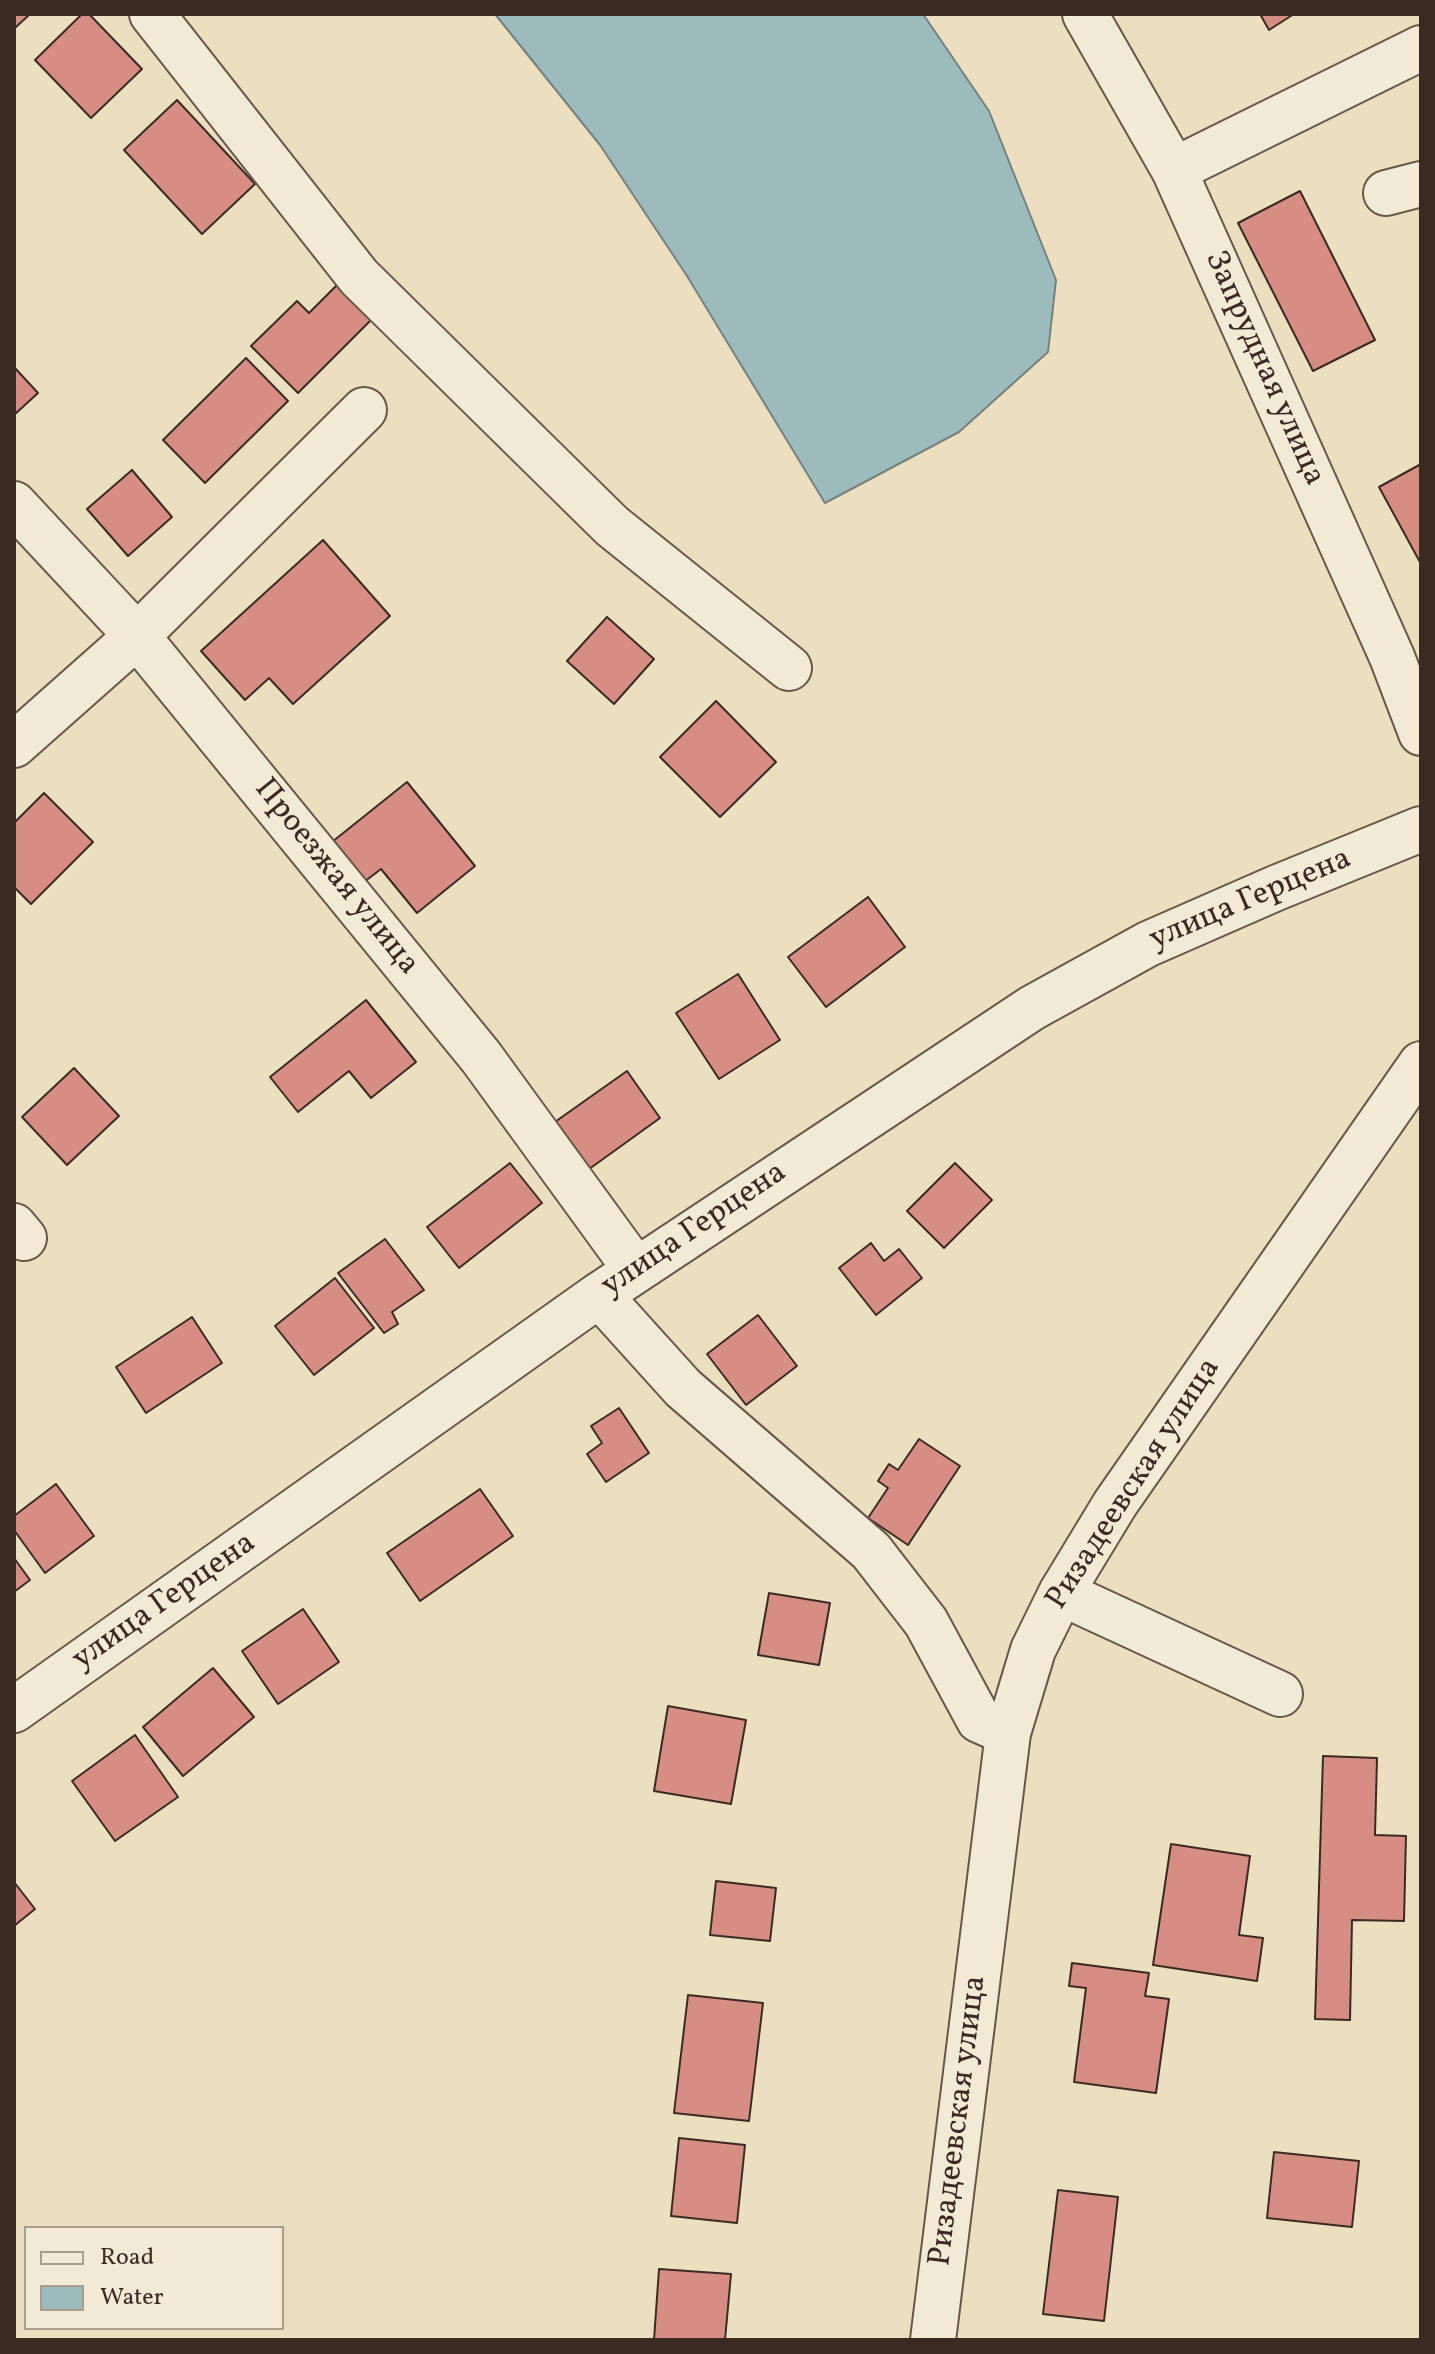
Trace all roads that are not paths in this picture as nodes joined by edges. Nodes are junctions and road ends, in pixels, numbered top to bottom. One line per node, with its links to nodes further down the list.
1 (152, 14): 8 (street)
2 (1085, 14): 4 (street, Запрудная улица)
3 (1421, 48): 4 (street)
4 (1174, 170): 9 (street, Запрудная улица)
5 (364, 410): 7 (street)
6 (14, 504): 7 (street, Проезжая улица)
7 (137, 636): 10 (street); 13 (street, Проезжая улица)
8 (789, 668)
9 (1421, 733)
10 (14, 745)
11 (1421, 829): 13 (street, улица Герцена)
12 (1421, 1064): 15 (street, Ризадеевская улица)
13 (636, 1270): 14 (street, улица Герцена)
14 (599, 1295): 17 (street, улица Герцена); 18 (street)
15 (1061, 1593): 16 (street); 18 (street, Ризадеевская улица)
16 (1280, 1694)
17 (14, 1710)
18 (1008, 1733): 19 (street, Ризадеевская улица)
19 (933, 2340)

